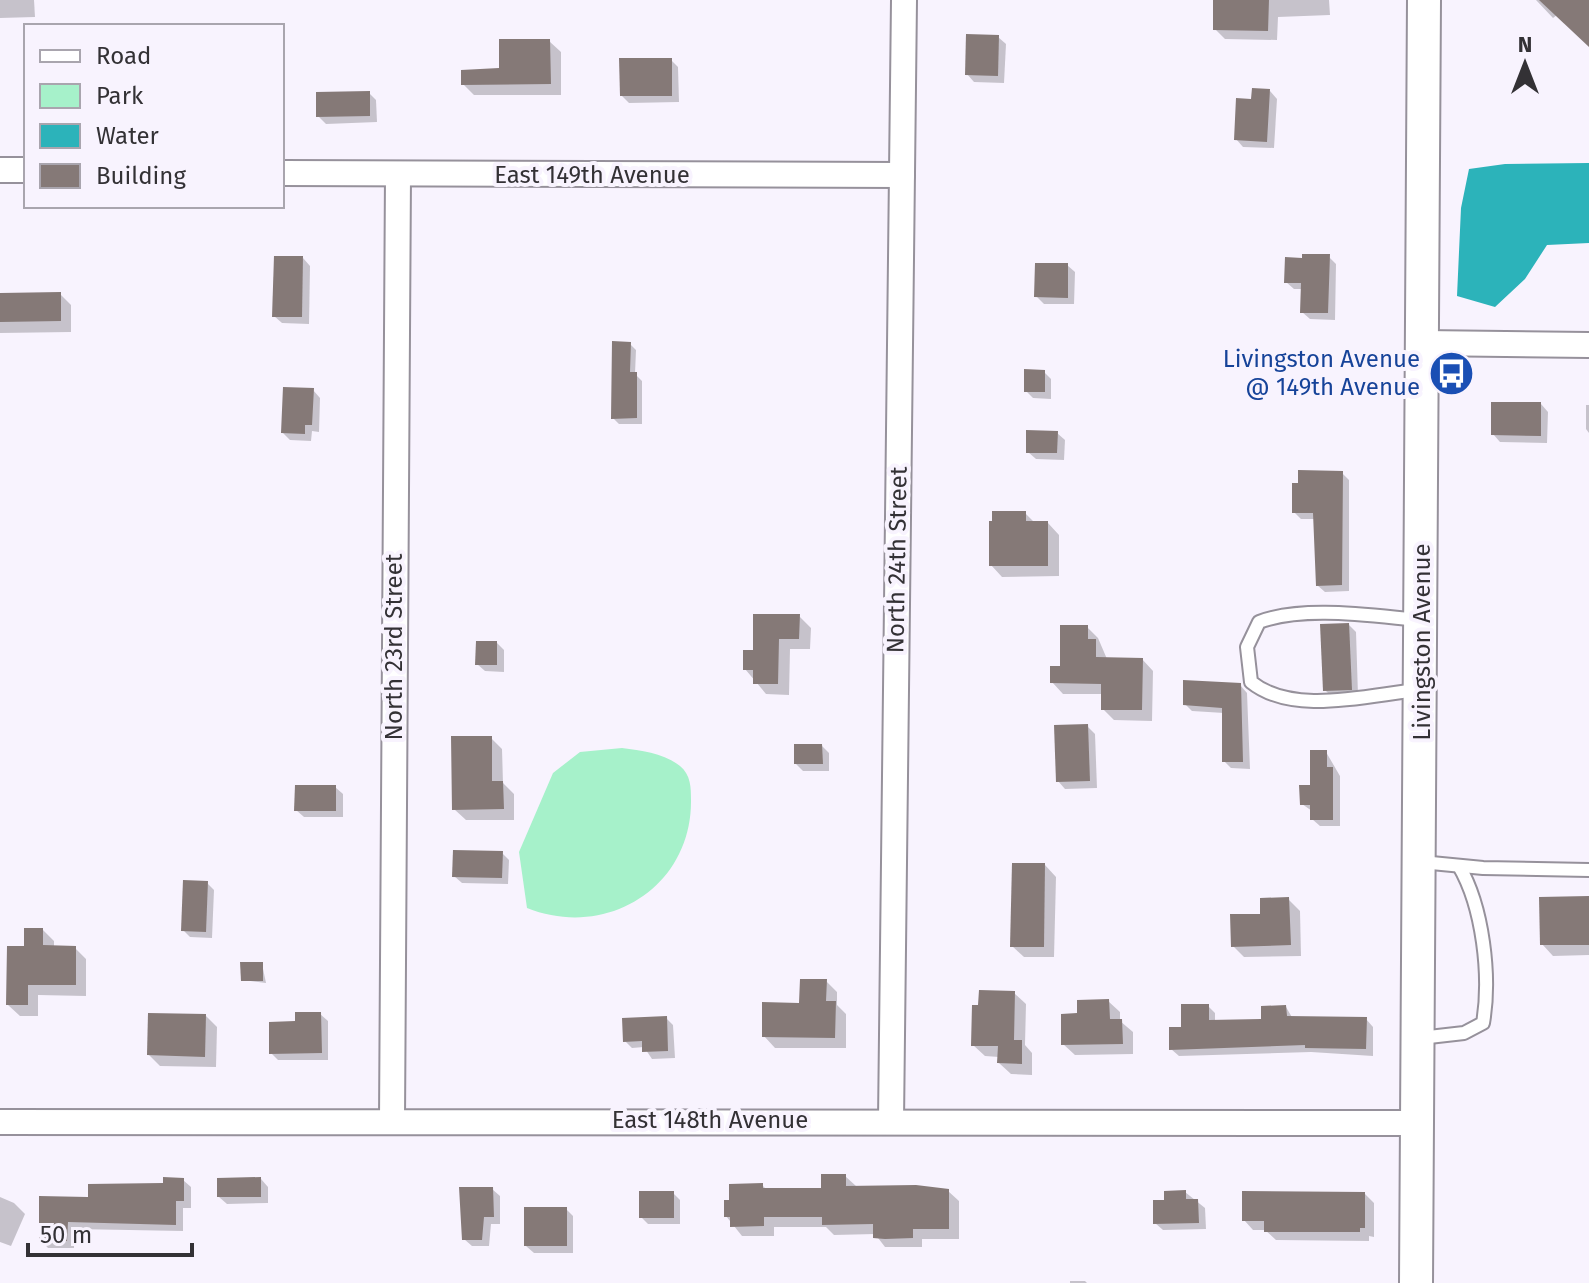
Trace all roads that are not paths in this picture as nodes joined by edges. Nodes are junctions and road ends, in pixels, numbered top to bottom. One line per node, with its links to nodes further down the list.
1 (904, 0): 7 (street, North 24th Street)
2 (1424, 0): 8 (street, Livingston Avenue)
3 (0, 170): 4 (street)
4 (24, 170)
5 (284, 173): 6 (street, East 149th Avenue)
6 (398, 175): 7 (street, East 149th Avenue); 16 (street, North 23rd Street)
7 (902, 175): 17 (street, North 24th Street)
8 (1423, 343): 9 (street); 10 (street, Livingston Avenue)
9 (1589, 345)
10 (1422, 620): 11 (street, Livingston Avenue); 11 (lane)
11 (1421, 689): 12 (street, Livingston Avenue)
12 (1421, 862): 13 (lane); 15 (street, Livingston Avenue)
13 (1459, 866): 14 (lane); 15 (lane)
14 (1589, 870)
15 (1420, 1038): 19 (street, Livingston Avenue)
16 (392, 1120): 17 (street, East 148th Avenue); 18 (street, East 148th Avenue)
17 (891, 1121): 19 (street, East 148th Avenue)
18 (0, 1122)
19 (1420, 1123): 20 (street, Livingston Avenue)
20 (1416, 1283)

